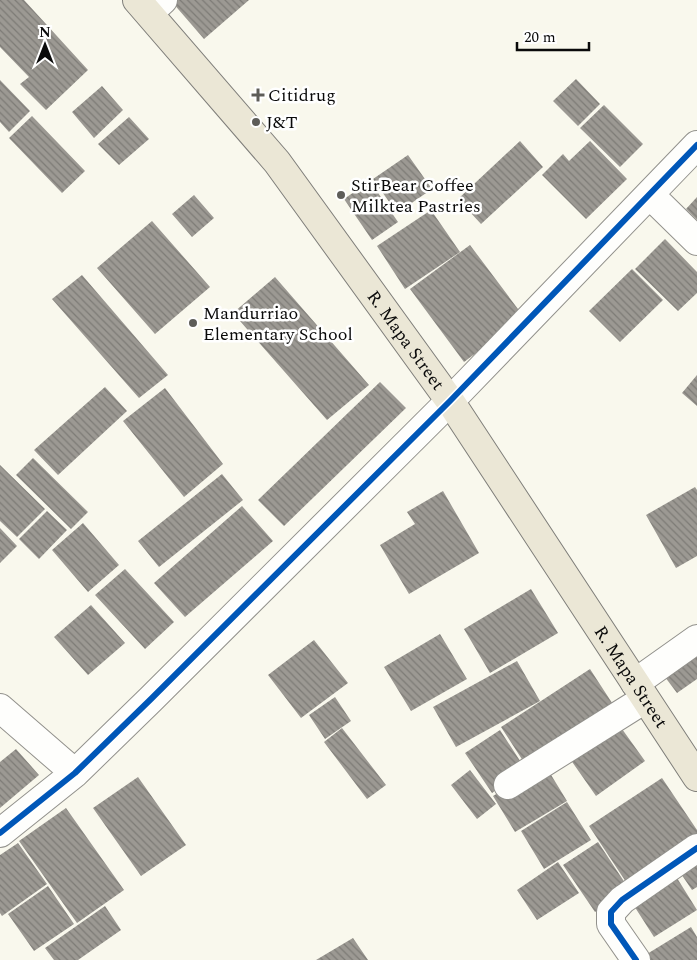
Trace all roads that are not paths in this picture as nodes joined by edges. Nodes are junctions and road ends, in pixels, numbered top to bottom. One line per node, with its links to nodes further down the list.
1 (150, 4): 5 (main road, R. Mapa Street)
2 (697, 145): 3 (street)
3 (650, 195): 4 (street); 5 (street)
4 (697, 241)
5 (450, 401): 7 (main road, R. Mapa Street); 9 (street)
6 (697, 639): 7 (street)
7 (640, 691): 10 (main road, R. Mapa Street); 11 (street)
8 (0, 708): 9 (street)
9 (75, 774): 12 (street)
10 (697, 777)
11 (508, 785)
12 (0, 833)
13 (697, 848): 14 (street)
14 (636, 960)

